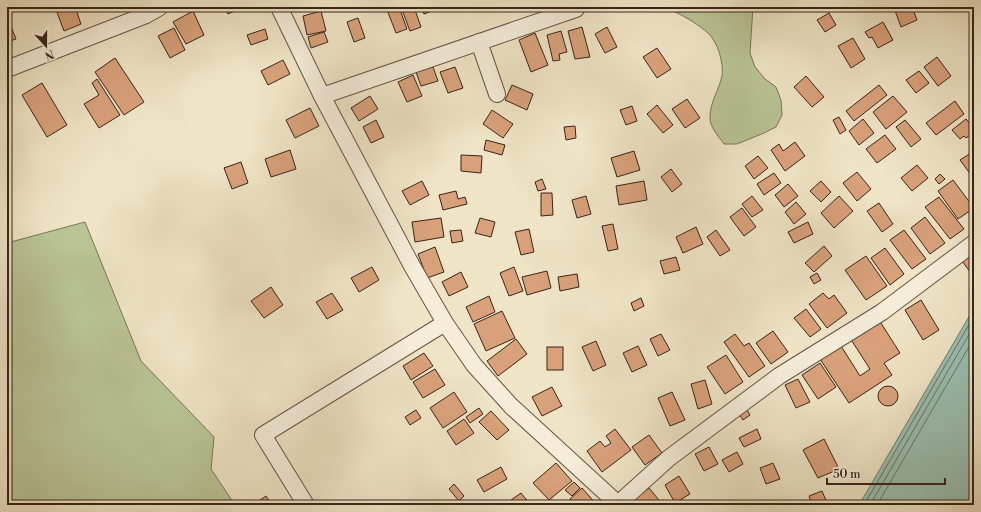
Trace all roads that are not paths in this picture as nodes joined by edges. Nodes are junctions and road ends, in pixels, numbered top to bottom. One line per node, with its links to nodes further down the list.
1 (279, 7): 7 (street)
2 (576, 9): 4 (street)
3 (150, 10): 5 (street)
4 (480, 42): 6 (street); 7 (street)
5 (7, 69)
6 (497, 94)
7 (322, 96): 9 (street)
8 (974, 243): 11 (street)
9 (445, 323): 10 (street); 11 (street)
10 (306, 505)
11 (618, 505)

